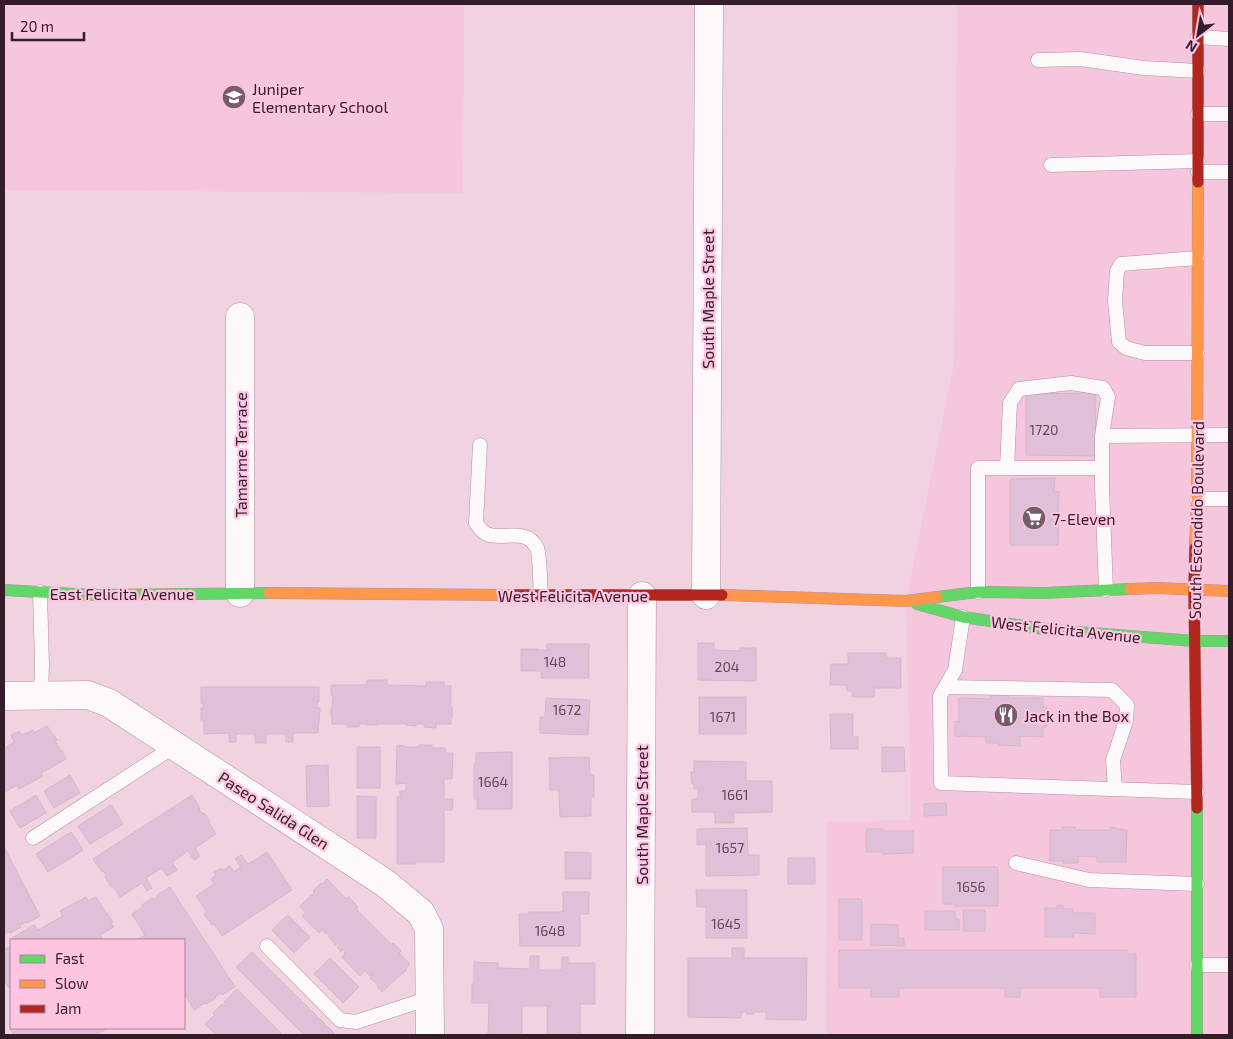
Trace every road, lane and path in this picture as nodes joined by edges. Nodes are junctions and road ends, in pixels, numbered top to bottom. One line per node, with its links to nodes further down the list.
1 (709, 4): 31 (street, South Maple Street)
2 (1198, 4): 3 (main road, South Escondido Boulevard)
3 (1198, 37): 4 (lane); 6 (main road, South Escondido Boulevard)
4 (1229, 38)
5 (1038, 60): 6 (lane)
6 (1198, 71): 7 (main road, South Escondido Boulevard)
7 (1198, 114): 8 (lane); 10 (main road, South Escondido Boulevard)
8 (1229, 114)
9 (1050, 165): 10 (lane)
10 (1198, 166): 11 (lane); 12 (main road, South Escondido Boulevard)
11 (1229, 172)
12 (1198, 258): 14 (main road, South Escondido Boulevard); 14 (lane)
13 (240, 317): 29 (street, Tamarme Terrace)
14 (1197, 353): 15 (main road, South Escondido Boulevard)
15 (1197, 435): 16 (lane); 17 (lane); 21 (main road, South Escondido Boulevard)
16 (1102, 436): 19 (lane); 20 (lane)
17 (1229, 436)
18 (480, 445): 30 (lane)
19 (1007, 468): 20 (lane); 28 (lane)
20 (1101, 468): 24 (lane)
21 (1197, 499): 22 (lane); 25 (main road, South Escondido Boulevard)
22 (1229, 499)
23 (4, 590): 27 (main road, East Felicita Avenue)
24 (1106, 590): 25 (main road, West Felicita Avenue); 28 (main road, West Felicita Avenue)
25 (1194, 590): 26 (main road, West Felicita Avenue); 35 (main road, South Escondido Boulevard)
26 (1229, 591)
27 (40, 592): 29 (main road, East Felicita Avenue); 39 (lane)
28 (978, 592): 33 (main road, West Felicita Avenue)
29 (240, 594): 30 (main road, West Felicita Avenue)
30 (541, 595): 32 (main road, West Felicita Avenue)
31 (706, 595): 32 (main road, West Felicita Avenue); 33 (main road, West Felicita Avenue)
32 (642, 596): 51 (street, South Maple Street)
33 (906, 601): 34 (main road, West Felicita Avenue)
34 (963, 617): 35 (main road, West Felicita Avenue); 37 (lane)
35 (1195, 641): 36 (main road, West Felicita Avenue); 42 (main road, South Escondido Boulevard)
36 (1229, 641)
37 (945, 687): 41 (lane); 41 (lane)
38 (4, 696): 39 (street, Paseo Salida Glen)
39 (41, 696): 40 (street, Paseo Salida Glen)
40 (175, 746): 43 (lane); 49 (street, Paseo Salida Glen)
41 (1115, 790): 42 (lane)
42 (1197, 792): 45 (main road, South Escondido Boulevard)
43 (33, 838)
44 (1016, 863): 45 (lane)
45 (1197, 884): 47 (main road, South Escondido Boulevard)
46 (267, 946): 49 (lane)
47 (1197, 965): 48 (lane); 52 (main road, South Escondido Boulevard)
48 (1229, 965)
49 (430, 998): 50 (street, Paseo Salida Glen)
50 (430, 1035)
51 (640, 1035)
52 (1196, 1035)

